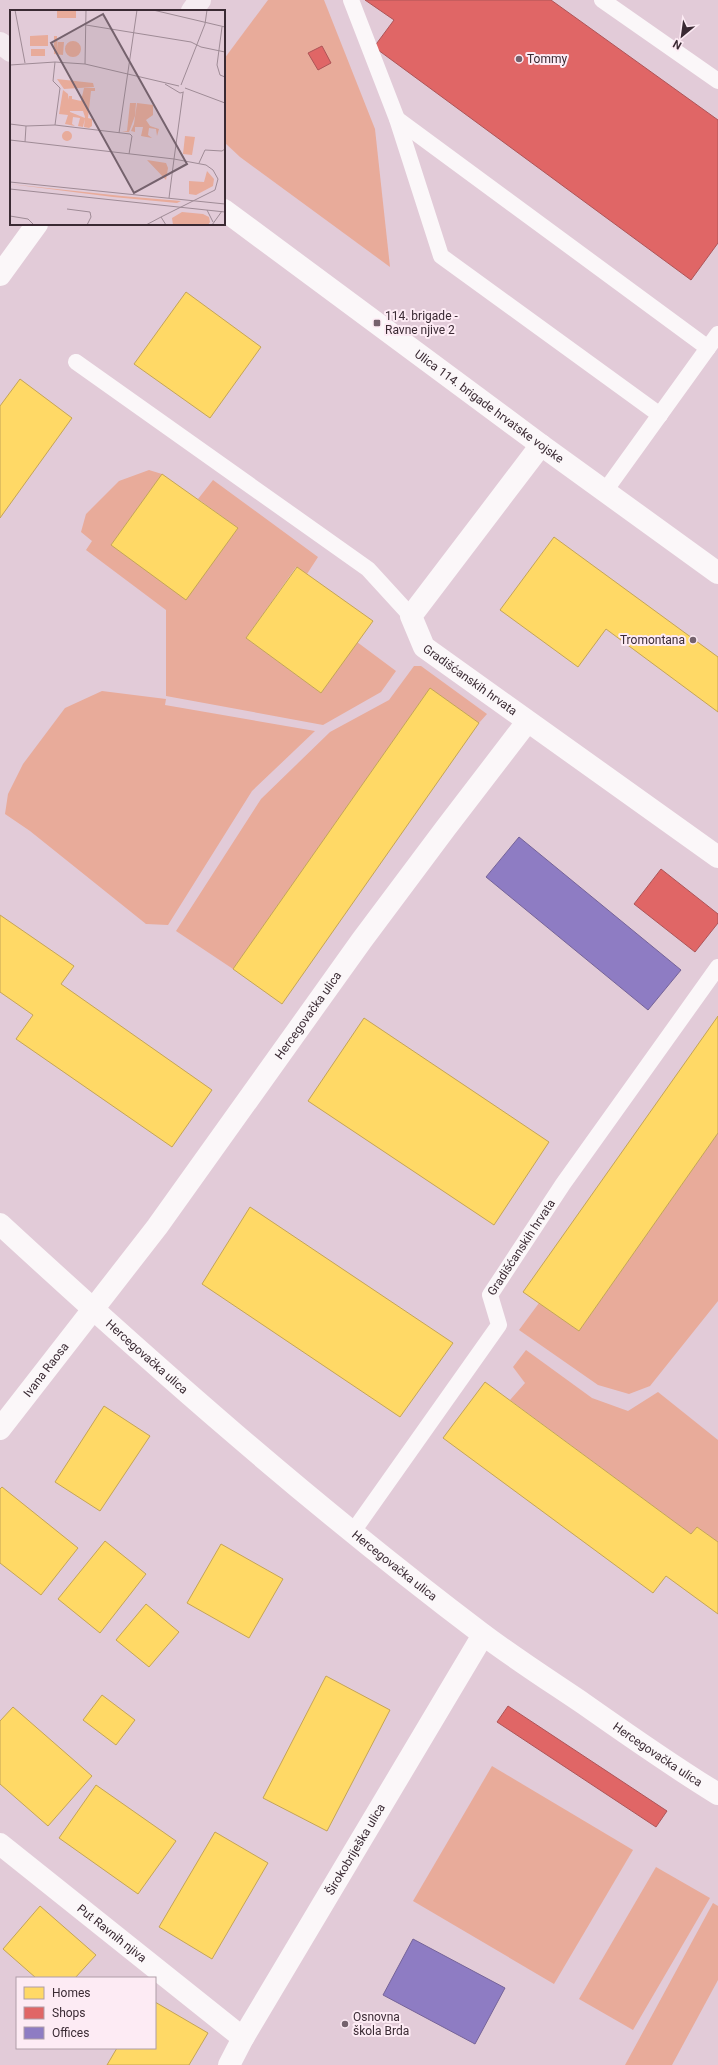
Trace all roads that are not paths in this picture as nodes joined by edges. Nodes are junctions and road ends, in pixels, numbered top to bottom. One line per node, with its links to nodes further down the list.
1 (200, 0): 4 (main road)
2 (351, 0): 8 (lane)
3 (602, 0): 7 (lane)
4 (193, 10)
5 (0, 43): 6 (main road)
6 (10, 50)
7 (718, 81)
8 (398, 119): 13 (lane); 15 (lane)
9 (225, 211): 16 (street, Ulica 114. brigade hrvatske vojske)
10 (36, 225): 11 (street)
11 (0, 275)
12 (718, 334): 13 (lane)
13 (708, 348): 15 (lane)
14 (76, 362): 19 (lane)
15 (660, 415): 17 (lane)
16 (541, 445): 17 (street, Ulica 114. brigade hrvatske vojske); 19 (street)
17 (604, 491): 18 (street, Ulica 114. brigade hrvatske vojske)
18 (718, 573)
19 (411, 616): 20 (street, Gradišćanskih hrvata)
20 (527, 722): 21 (street, Gradišćanskih hrvata); 24 (street, Hercegovačka ulica)
21 (718, 857)
22 (718, 967): 26 (lane, Gradišćanskih hrvata)
23 (0, 1224): 24 (street, Hercegovačka ulica)
24 (93, 1310): 25 (street, Ivana Raosa); 26 (street, Hercegovačka ulica)
25 (0, 1429)
26 (352, 1533): 27 (street, Hercegovačka ulica)
27 (483, 1635): 28 (street, Hercegovačka ulica); 30 (street, Širokobriješka ulica)
28 (718, 1794)
29 (0, 1844): 30 (street, Put Ravnih njiva)
30 (243, 2038): 31 (street, Širokobriješka ulica)
31 (228, 2065)

